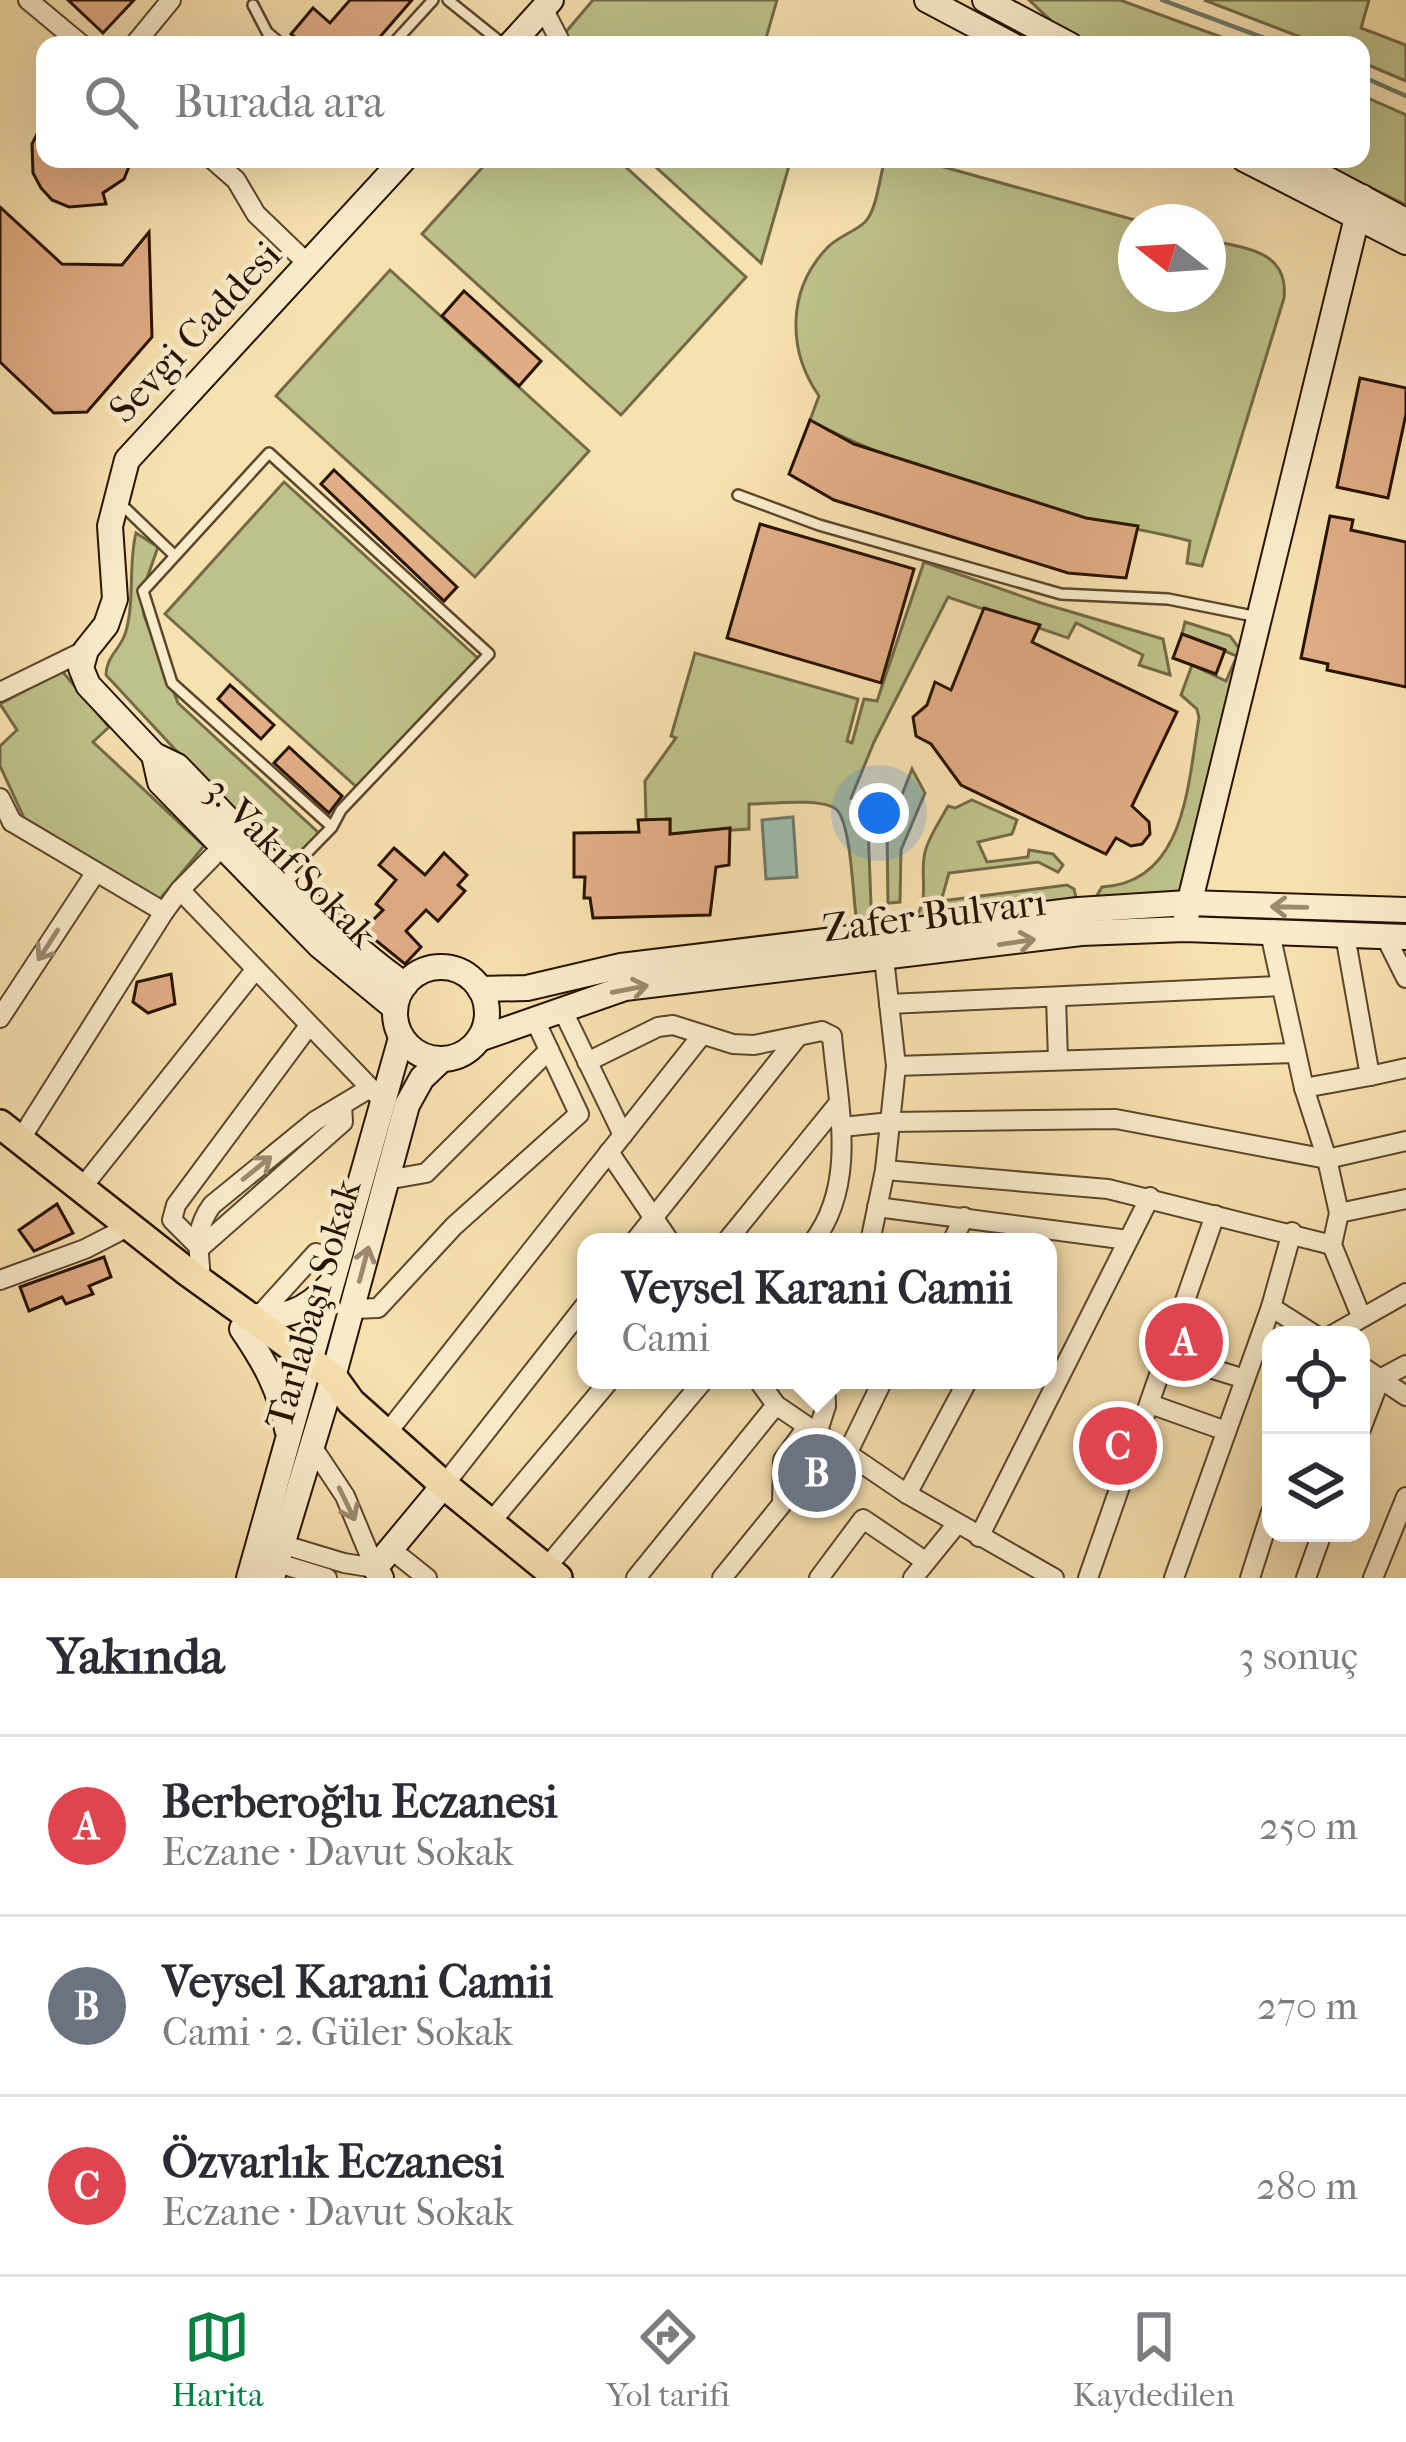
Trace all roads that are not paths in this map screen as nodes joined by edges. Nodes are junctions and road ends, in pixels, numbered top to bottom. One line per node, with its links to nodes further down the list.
1 (28, 0): 10 (street)
2 (171, 0): 11 (street)
3 (433, 0): 13 (lane)
4 (448, 0): 14 (lane)
5 (927, 0): 9 (main road)
6 (997, 1): 9 (main road); 18 (main road)
7 (548, 4): 15 (main road); 16 (street)
8 (253, 5): 12 (lane)
9 (982, 30): 17 (main road)
10 (71, 36)
11 (141, 36)
12 (271, 36)
13 (400, 36)
14 (495, 36)
15 (516, 36)
16 (559, 36)
17 (994, 36)
18 (1053, 36)
19 (222, 168): 26 (street)
20 (396, 168): 26 (main road, Sevgi Caddesi)
21 (1266, 168): 23 (main road)
22 (1303, 168): 23 (main road)
23 (1359, 206): 24 (main road); 25 (main road); 30 (main road)
24 (1406, 221)
25 (1406, 242)
26 (308, 264): 28 (main road, Sevgi Caddesi)
27 (738, 495): 30 (lane)
28 (115, 500): 29 (lane); 31 (main road, Sevgi Caddesi)
29 (175, 555): 36 (lane); 36 (lane)
30 (1258, 617): 42 (main road)
31 (86, 650): 32 (street); 33 (main road)
32 (58, 664): 33 (street); 34 (street)
33 (88, 686): 38 (main road, 3. Vakıf Sokak)
34 (0, 692)
35 (0, 798): 37 (street)
36 (332, 827): 40 (lane)
37 (6, 830): 39 (street)
38 (232, 837): 40 (main road, 3. Vakıf Sokak); 41 (street)
39 (96, 872): 44 (street); 58 (street, one-way to 58)
40 (277, 884): 54 (main road, 3. Vakıf Sokak)
41 (180, 890): 44 (street); 50 (street)
42 (1188, 902): 43 (main road, Zafer Bulvarı, one-way to 42); 45 (main road); 53 (main road, Zafer Bulvarı)
43 (1406, 910)
44 (164, 912): 78 (street)
45 (1185, 929): 46 (main road, Zafer Bulvarı); 49 (main road, Zafer Bulvarı, one-way to 45)
46 (1270, 933): 47 (main road, Zafer Bulvarı); 52 (street)
47 (1345, 935): 48 (main road, Zafer Bulvarı); 72 (street)
48 (1396, 936): 51 (street)
49 (884, 958): 56 (street); 57 (main road, Zafer Bulvarı, one-way to 49)
50 (255, 970): 60 (street); 85 (street)
51 (1406, 978)
52 (1280, 986): 55 (street); 66 (street)
53 (480, 989): 54 (main road); 63 (main road)
54 (400, 996): 62 (main road)
55 (1056, 997): 56 (street); 68 (street)
56 (889, 1004): 70 (street)
57 (562, 1009): 59 (main road, Zafer Bulvarı); 69 (street)
58 (0, 1018)
59 (534, 1018): 63 (main road, Zafer Bulvarı); 65 (street)
60 (308, 1028): 74 (street); 105 (street)
61 (702, 1035): 64 (street); 69 (street); 79 (street)
62 (401, 1038): 67 (main road); 74 (main road)
63 (479, 1039): 67 (main road)
64 (796, 1040): 75 (street); 92 (street)
65 (549, 1050): 84 (street); 112 (street)
66 (1296, 1053): 68 (street); 73 (street)
67 (441, 1060): 84 (main road, Tarlabaşı Sokak)
68 (1058, 1060): 70 (street)
69 (587, 1062): 79 (street)
70 (896, 1066): 76 (street)
71 (1406, 1068): 72 (street)
72 (1370, 1076): 73 (street)
73 (1304, 1088): 82 (street)
74 (376, 1094): 105 (street); 109 (main road)
75 (838, 1104): 77 (street); 97 (street)
76 (891, 1122): 77 (street); 82 (street); 83 (street)
77 (842, 1127): 98 (street)
78 (7, 1134): 85 (main road)
79 (623, 1135): 81 (street)
80 (1406, 1141): 82 (street)
81 (609, 1152): 92 (street); 138 (street)
82 (1328, 1159): 89 (street)
83 (885, 1170): 86 (street); 88 (street)
84 (386, 1180): 112 (main road, Tarlabaşı Sokak, one-way to 84)
85 (89, 1196): 93 (main road); 108 (main road)
86 (1150, 1197): 90 (street); 103 (street)
87 (1406, 1199): 89 (street)
88 (878, 1208): 91 (street); 99 (street)
89 (1339, 1213): 104 (street)
90 (1215, 1215): 94 (street); 118 (street)
91 (964, 1217): 100 (street); 101 (street)
92 (653, 1218): 95 (street); 96 (street)
93 (118, 1232): 107 (street); 115 (main road)
94 (1292, 1232): 104 (street); 111 (street)
95 (641, 1233)
96 (664, 1233)
97 (732, 1233)
98 (820, 1233)
99 (872, 1233)
100 (956, 1233)
101 (1032, 1233)
102 (1057, 1237): 103 (street)
103 (1128, 1240): 124 (street)
104 (1332, 1245): 114 (street)
105 (200, 1248): 108 (street)
106 (316, 1253): 115 (street)
107 (0, 1280)
108 (201, 1283): 115 (main road)
109 (332, 1284): 115 (main road); 123 (main road)
110 (1406, 1293): 114 (street)
111 (1271, 1307): 116 (street); 121 (street)
112 (352, 1310): 123 (main road, Tarlabaşı Sokak)
113 (577, 1316): 141 (street)
114 (1361, 1316): 117 (street)
115 (248, 1321): 123 (main road); 139 (main road)
116 (1301, 1326)
117 (1346, 1326)
118 (1167, 1355): 121 (street); 133 (street)
119 (1406, 1365): 122 (street)
120 (1370, 1372): 122 (street)
121 (1245, 1379): 137 (street)
122 (1380, 1379): 132 (street); 135 (street)
123 (325, 1382): 138 (main road); 139 (main road, Tarlabaşı Sokak)
124 (1057, 1383)
125 (602, 1389): 144 (street)
126 (697, 1389): 152 (street)
127 (764, 1389): 134 (street)
128 (825, 1389): 136 (street)
129 (879, 1389): 140 (street)
130 (963, 1389): 142 (street)
131 (1054, 1389): 146 (street)
132 (1406, 1396)
133 (1150, 1404): 137 (street); 160 (street)
134 (776, 1405): 136 (street); 155 (street)
135 (1370, 1405)
136 (812, 1430): 140 (street); 156 (street)
137 (1226, 1431): 161 (street)
138 (387, 1433): 141 (main road)
139 (300, 1440): 149 (main road, Tarlabaşı Sokak); 151 (street, one-way to 151)
140 (847, 1454): 142 (street)
141 (444, 1486): 144 (main road); 151 (main road)
142 (907, 1494): 145 (street)
143 (1406, 1497): 164 (street)
144 (490, 1523): 152 (main road)
145 (956, 1525): 146 (street); 150 (street)
146 (980, 1538): 159 (street)
147 (1262, 1540): 162 (street)
148 (1319, 1542): 163 (street)
149 (266, 1559): 151 (street); 153 (street)
150 (925, 1561): 157 (street); 158 (street)
151 (383, 1565): 154 (street)
152 (552, 1573)
153 (327, 1578)
154 (427, 1578)
155 (636, 1578)
156 (722, 1578)
157 (819, 1578)
158 (913, 1578)
159 (1054, 1578)
160 (1088, 1578)
161 (1174, 1578)
162 (1250, 1578)
163 (1306, 1578)
164 (1373, 1578)

